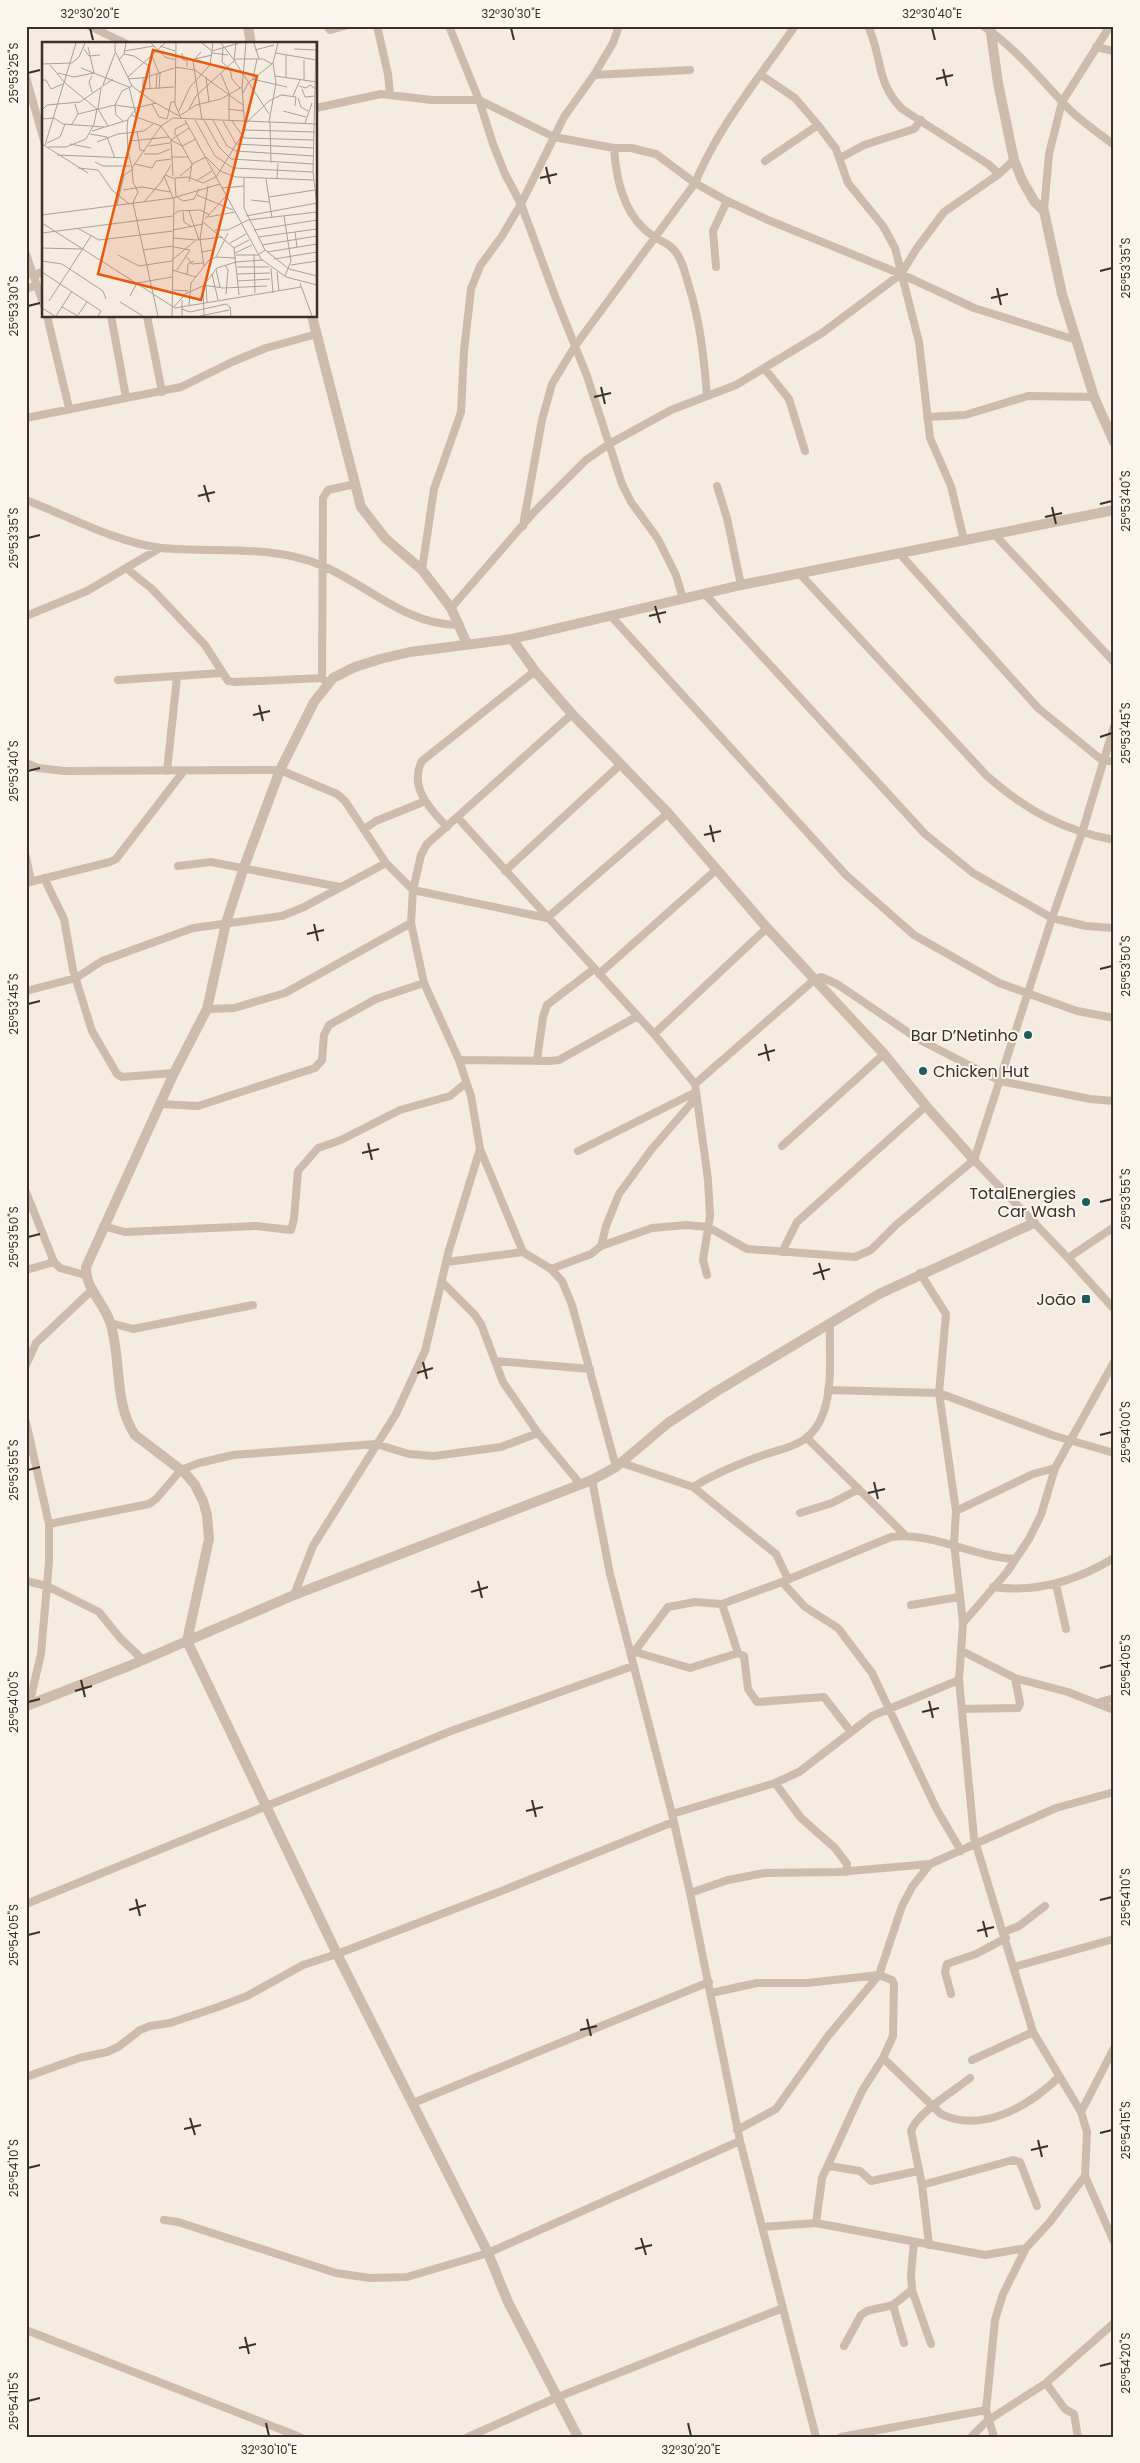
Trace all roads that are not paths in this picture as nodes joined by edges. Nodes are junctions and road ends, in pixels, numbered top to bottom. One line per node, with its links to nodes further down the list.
1 (89, 26): 14 (street)
2 (248, 26): 15 (street)
3 (327, 26): 4 (street)
4 (345, 26)
5 (378, 26): 22 (street)
6 (449, 26): 23 (street)
7 (619, 26): 19 (street)
8 (795, 26): 20 (street)
9 (868, 26): 26 (street)
10 (1100, 26): 13 (street)
11 (1110, 26): 13 (street)
12 (988, 28): 24 (street); 34 (street)
13 (1102, 36): 16 (street)
14 (123, 42)
15 (251, 42)
16 (1096, 47): 17 (street); 24 (street)
17 (1114, 51)
18 (690, 70): 19 (street)
19 (594, 75): 29 (street)
20 (761, 75): 27 (street); 36 (street)
21 (26, 78): 28 (street)
22 (390, 94): 23 (street); 25 (street)
23 (479, 100): 29 (street); 38 (street)
24 (1062, 102): 30 (street); 39 (street)
25 (318, 108)
26 (921, 120): 32 (street); 35 (street)
27 (818, 125): 32 (street); 33 (street)
28 (42, 134)
29 (554, 137): 31 (street); 38 (street)
30 (1114, 145)
31 (614, 148): 36 (street); 40 (street)
32 (840, 158): 44 (street)
33 (765, 160)
34 (1014, 160): 35 (street); 39 (street)
35 (999, 174): 44 (street)
36 (695, 182): 37 (street); 40 (street)
37 (727, 201): 42 (street); 44 (street)
38 (521, 204): 55 (street); 78 (street)
39 (1044, 211): 54 (street)
40 (654, 237): 55 (street); 58 (street)
41 (26, 254): 45 (street)
42 (716, 267)
43 (42, 272): 45 (street)
44 (902, 274): 54 (street); 56 (street); 62 (street)
45 (34, 276): 46 (street)
46 (37, 285): 47 (street); 48 (street)
47 (26, 289)
48 (42, 300)
49 (47, 318): 61 (street)
50 (111, 318): 59 (street)
51 (146, 318): 57 (street)
52 (313, 318): 53 (street)
53 (317, 334): 57 (street); 67 (street)
54 (1076, 340): 60 (street)
55 (576, 346): 65 (street); 71 (street)
56 (765, 369): 58 (street); 66 (street)
57 (162, 392): 59 (street)
58 (708, 396): 65 (street)
59 (126, 397): 61 (street)
60 (1094, 397): 62 (street); 64 (street)
61 (69, 408): 63 (street)
62 (927, 416): 73 (street)
63 (26, 418)
64 (1114, 442)
65 (608, 444): 71 (street); 82 (street)
66 (805, 451)
67 (354, 484): 76 (street); 78 (street)
68 (717, 486): 80 (street)
69 (26, 500): 74 (street)
70 (1114, 510): 72 (street)
71 (523, 526): 83 (street)
72 (995, 535): 73 (street); 89 (street)
73 (964, 540): 75 (street)
74 (160, 548): 76 (street); 77 (street)
75 (900, 554): 79 (street); 97 (street)
76 (323, 566): 86 (street); 94 (street)
77 (126, 568): 85 (street); 91 (street)
78 (422, 570): 83 (street)
79 (800, 574): 80 (street); 111 (street)
80 (741, 585): 81 (street)
81 (704, 594): 82 (street); 124 (street)
82 (683, 599): 84 (street)
83 (451, 608): 86 (street)
84 (610, 615): 87 (street); 134 (street)
85 (26, 616)
86 (460, 625): 88 (street)
87 (512, 639): 88 (street); 90 (street)
88 (467, 644): 94 (street)
89 (1114, 662)
90 (534, 671): 95 (street); 106 (street)
91 (222, 674): 92 (street); 94 (street)
92 (177, 677): 93 (street); 104 (street)
93 (118, 680)
94 (325, 680): 102 (street)
95 (572, 714): 100 (street); 108 (street)
96 (1114, 726): 97 (street)
97 (1103, 761): 98 (street); 111 (street)
98 (1114, 761)
99 (26, 763): 101 (street)
100 (620, 764): 107 (street); 118 (street)
101 (38, 768): 103 (street); 104 (street)
102 (280, 770): 105 (street); 110 (street); 116 (street)
103 (26, 771)
104 (167, 771): 105 (street)
105 (183, 772): 119 (street)
106 (424, 802): 109 (street); 110 (street)
107 (668, 813): 117 (street); 123 (street)
108 (458, 818): 109 (street); 118 (street)
109 (447, 827): 122 (street)
110 (364, 829): 114 (street)
111 (1082, 833): 112 (street); 124 (street)
112 (1114, 840)
113 (26, 857): 120 (street)
114 (386, 863): 121 (street); 122 (street)
115 (178, 866): 116 (street)
116 (244, 867): 121 (street); 125 (street)
117 (716, 870): 127 (street); 129 (street)
118 (505, 871): 123 (street)
119 (44, 878): 120 (street); 130 (street)
120 (29, 882)
121 (340, 887): 125 (street)
122 (413, 890): 123 (street); 126 (street)
123 (547, 918): 129 (street)
124 (1052, 918): 128 (street); 134 (street)
125 (226, 923): 130 (street); 135 (street)
126 (411, 923): 132 (street); 135 (street)
127 (767, 928): 131 (street); 138 (street)
128 (1114, 928)
129 (597, 972): 136 (street); 141 (street)
130 (76, 978): 133 (street); 142 (street)
131 (814, 980): 139 (street); 143 (street); 145 (street)
132 (424, 983): 140 (street); 147 (street)
133 (26, 991)
134 (1029, 993): 137 (street); 143 (street)
135 (207, 1008): 142 (street)
136 (636, 1017): 138 (street); 141 (street)
137 (1114, 1018)
138 (654, 1034): 145 (street)
139 (884, 1054): 148 (street); 149 (street)
140 (460, 1060): 141 (street); 144 (street)
141 (537, 1060)
142 (174, 1073): 147 (street)
143 (1000, 1081): 146 (street); 152 (street)
144 (466, 1083): 150 (street); 155 (street)
145 (695, 1092): 151 (street); 156 (street); 158 (street)
146 (1114, 1101)
147 (160, 1104): 155 (street)
148 (926, 1106): 152 (street); 160 (street)
149 (782, 1146)
150 (480, 1149): 159 (street); 163 (street)
151 (578, 1151)
152 (974, 1160): 154 (street); 160 (street)
153 (26, 1192): 162 (street)
154 (1034, 1222): 161 (street); 166 (street)
155 (103, 1226): 167 (street)
156 (708, 1227): 158 (street); 160 (street); 168 (street)
157 (1114, 1227): 161 (street)
158 (601, 1246): 164 (street)
159 (523, 1252): 163 (street); 164 (street)
160 (782, 1252)
161 (1068, 1258): 172 (street)
162 (54, 1262): 165 (street); 167 (street)
163 (447, 1262): 169 (street)
164 (551, 1269): 178 (street)
165 (26, 1270)
166 (920, 1273): 174 (street); 180 (street)
167 (86, 1275): 170 (street)
168 (707, 1275)
169 (442, 1282): 175 (street); 185 (street)
170 (93, 1289): 173 (street); 177 (street)
171 (254, 1305): 173 (street)
172 (1114, 1309)
173 (110, 1323): 189 (street)
174 (830, 1323): 179 (street); 187 (street)
175 (495, 1361): 178 (street); 182 (street)
176 (1114, 1362): 184 (street)
177 (26, 1365)
178 (590, 1369): 187 (street)
179 (828, 1390): 180 (street); 183 (street)
180 (939, 1393): 184 (street); 194 (street)
181 (26, 1422): 196 (street)
182 (538, 1434): 185 (street); 191 (street)
183 (807, 1438): 192 (street); 193 (street)
184 (1070, 1442): 186 (street); 188 (street)
185 (376, 1444): 189 (street); 206 (street)
186 (1114, 1453)
187 (619, 1465): 190 (street); 192 (street)
188 (1055, 1468): 194 (street); 200 (street)
189 (181, 1470): 196 (street); 212 (street)
190 (592, 1480): 191 (street); 215 (street)
191 (581, 1485): 206 (street)
192 (693, 1487): 202 (street)
193 (859, 1489): 195 (street); 197 (street)
194 (956, 1511): 198 (street)
195 (800, 1513)
196 (49, 1524): 204 (street)
197 (905, 1535): 198 (street); 202 (street)
198 (954, 1544): 200 (street); 207 (street)
199 (1114, 1558): 203 (street)
200 (1015, 1559): 205 (street)
201 (26, 1581): 204 (street)
202 (785, 1581): 208 (street); 223 (street)
203 (1056, 1584): 205 (street); 211 (street)
204 (47, 1586): 216 (street); 222 (street)
205 (993, 1586): 210 (street)
206 (294, 1595): 212 (street)
207 (959, 1597): 209 (street); 210 (street)
208 (722, 1604): 214 (street); 215 (street)
209 (911, 1605)
210 (964, 1623): 213 (street)
211 (1066, 1628)
212 (187, 1641): 216 (street); 229 (street)
213 (962, 1651): 218 (street); 219 (street)
214 (738, 1653): 215 (street); 226 (street)
215 (633, 1654): 217 (street)
216 (143, 1660): 222 (street)
217 (633, 1666): 229 (street); 230 (street)
218 (1015, 1678): 221 (street); 224 (street)
219 (959, 1680): 223 (street); 224 (street)
220 (1114, 1698): 221 (street)
221 (1097, 1703): 225 (street)
222 (28, 1705)
223 (890, 1708): 226 (street); 232 (street)
224 (962, 1709): 231 (street)
225 (1114, 1710)
226 (852, 1732): 227 (street)
227 (775, 1782): 230 (street); 234 (street)
228 (1114, 1792): 231 (street)
229 (266, 1808): 236 (street); 240 (street)
230 (673, 1818): 235 (street); 240 (street)
231 (977, 1845): 232 (street); 238 (street)
232 (961, 1851): 233 (street)
233 (930, 1864): 234 (street); 242 (street)
234 (846, 1872): 235 (street)
235 (690, 1893): 243 (street)
236 (26, 1904)
237 (1045, 1906): 238 (street)
238 (1005, 1935): 241 (street); 245 (street)
239 (1113, 1940): 241 (street)
240 (338, 1954): 250 (street); 253 (street)
241 (1014, 1967): 246 (street)
242 (879, 1975): 244 (street); 248 (street); 256 (street)
243 (709, 1982): 244 (street); 253 (street)
244 (711, 1993): 256 (street)
245 (951, 1994)
246 (1034, 2032): 249 (street); 251 (street)
247 (1114, 2048): 255 (street)
248 (883, 2058): 254 (street); 258 (street)
249 (972, 2060)
250 (26, 2077)
251 (1059, 2077): 254 (street); 255 (street)
252 (970, 2078): 254 (street)
253 (413, 2103): 270 (street)
254 (933, 2107): 259 (street)
255 (1081, 2112): 260 (street)
256 (738, 2130): 257 (street)
257 (740, 2141): 265 (street); 270 (street)
258 (829, 2166): 259 (street); 264 (street)
259 (918, 2171): 261 (street)
260 (1085, 2176): 267 (street); 269 (street)
261 (922, 2185): 262 (street); 268 (street)
262 (1036, 2206)
263 (164, 2220): 270 (street)
264 (816, 2223): 265 (street); 266 (street)
265 (762, 2227): 273 (street)
266 (914, 2242): 268 (street); 271 (street)
267 (1114, 2242)
268 (929, 2245): 269 (street)
269 (1026, 2248): 281 (street)
270 (488, 2253): 280 (street)
271 (912, 2290): 272 (street); 277 (street)
272 (893, 2305): 276 (street); 278 (street)
273 (783, 2308): 280 (street); 286 (street)
274 (1114, 2323): 279 (street)
275 (26, 2330): 283 (street)
276 (904, 2343)
277 (931, 2344)
278 (844, 2346)
279 (1046, 2383): 282 (street); 290 (street)
280 (558, 2398): 284 (street); 285 (street)
281 (986, 2410): 282 (street); 287 (street)
282 (988, 2421): 288 (street); 289 (street)
283 (300, 2437)
284 (468, 2437)
285 (578, 2437)
286 (816, 2437)
287 (841, 2437)
288 (971, 2437)
289 (994, 2437)
290 (1078, 2437)

